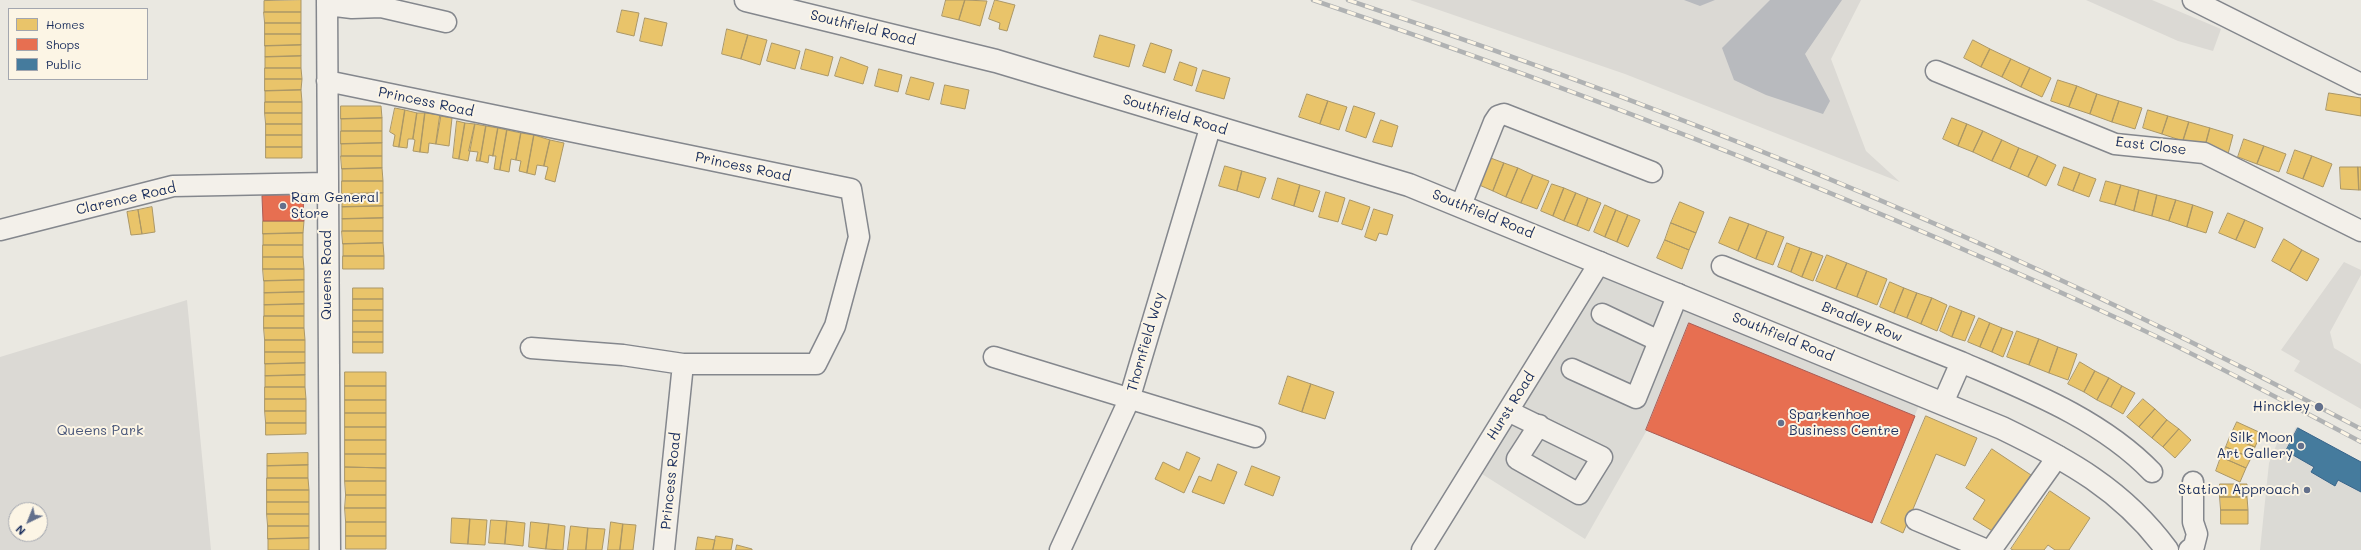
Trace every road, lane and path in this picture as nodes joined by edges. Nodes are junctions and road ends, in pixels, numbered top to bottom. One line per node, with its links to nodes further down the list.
1 (746, 0): 8 (main road, Southfield Road)
2 (2193, 0): 7 (street)
3 (327, 3): 4 (street); 6 (street, Queens Road)
4 (446, 22)
5 (1936, 71): 13 (street, East Close)
6 (327, 81): 10 (street, Queens Road); 22 (street, Princess Road)
7 (2361, 84)
8 (1211, 125): 11 (main road, Southfield Road); 24 (street, Thornfield Way)
9 (1652, 172): 11 (street)
10 (326, 183): 12 (street, Clarence Road); 33 (street, Queens Road)
11 (1461, 205): 14 (main road, Southfield Road)
12 (0, 230)
13 (2361, 231)
14 (1600, 262): 16 (main road, Southfield Road); 26 (street, Hurst Road)
15 (1722, 266): 21 (street, Bradley Row)
16 (1678, 294): 18 (street); 25 (main road, Southfield Road)
17 (1602, 314): 18 (street)
18 (1659, 341): 23 (street)
19 (531, 348): 22 (street, Princess Road)
20 (994, 356): 24 (street)
21 (1961, 362): 25 (street); 30 (street, Bradley Row)
22 (683, 364): 34 (street, Princess Road)
23 (1572, 369)
24 (1129, 400): 28 (street); 35 (street, Thornfield Way)
25 (1943, 403): 29 (main road, Southfield Road)
26 (1508, 411): 27 (street); 36 (street, Hurst Road)
27 (1539, 425)
28 (1255, 437)
29 (2058, 456): 38 (street); 39 (main road, Southfield Road)
30 (2152, 472)
31 (2193, 482): 40 (street)
32 (1916, 520): 37 (street)
33 (330, 550)
34 (664, 550)
35 (1060, 550)
36 (1422, 550)
37 (1987, 550)
38 (1991, 550)
39 (2167, 550)
40 (2189, 550)

